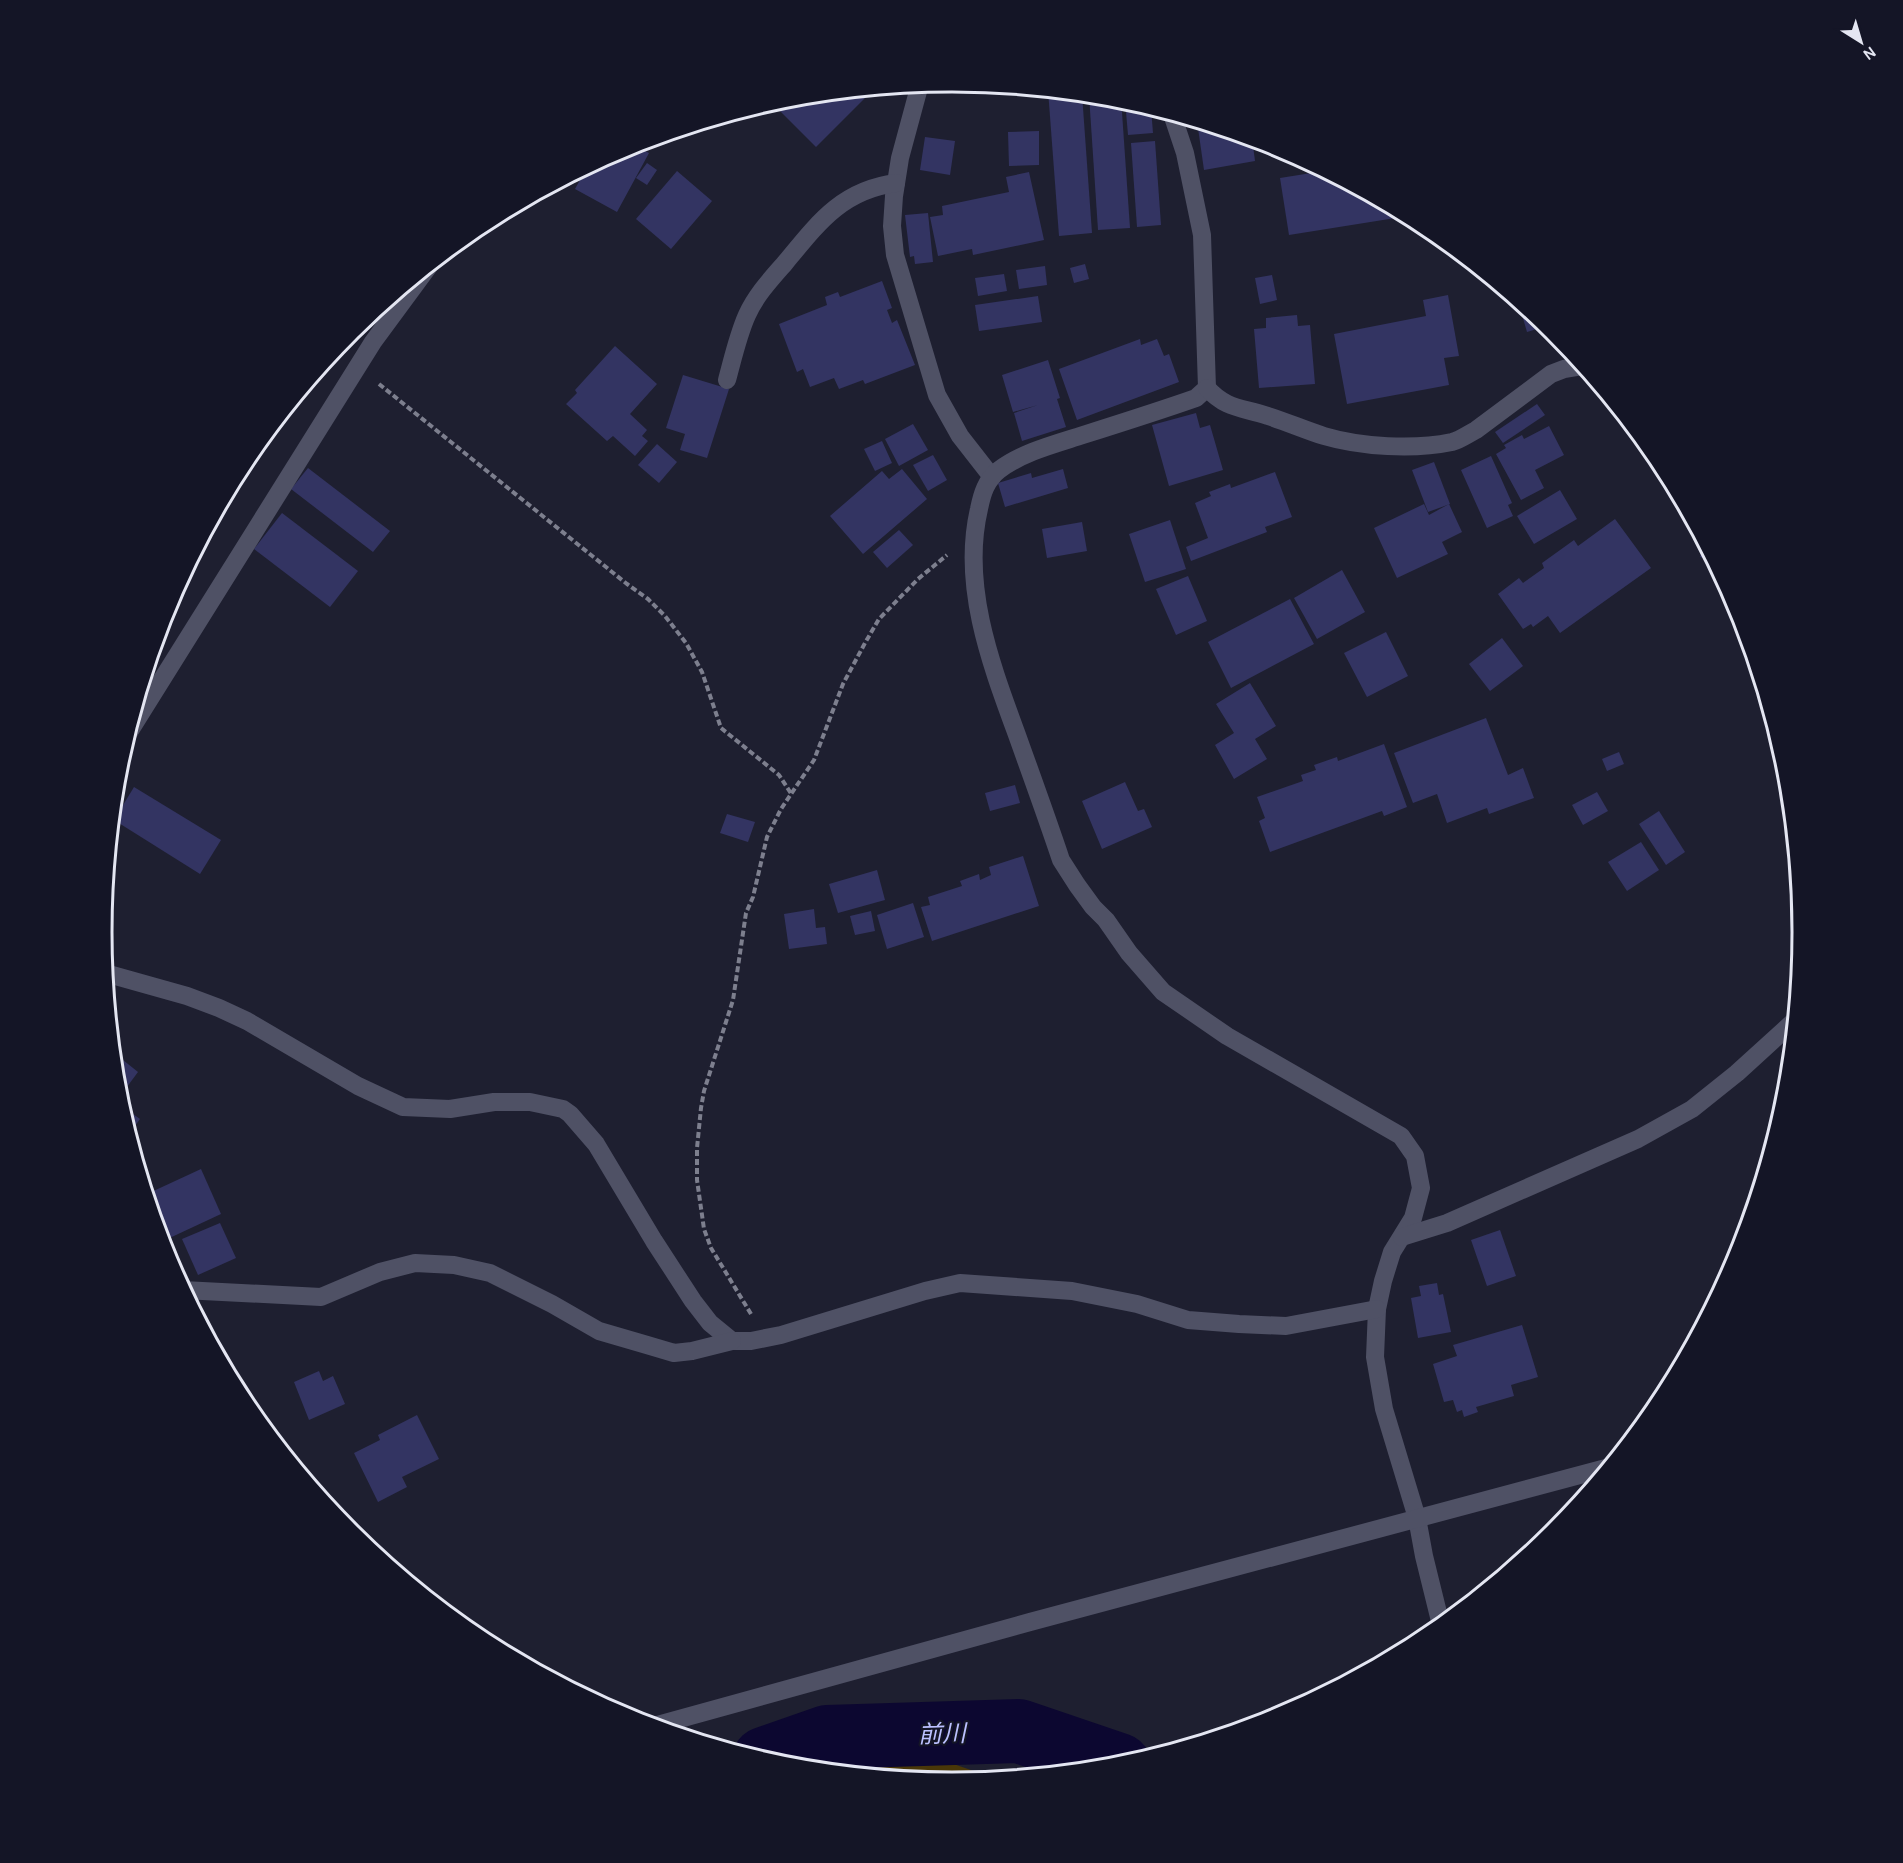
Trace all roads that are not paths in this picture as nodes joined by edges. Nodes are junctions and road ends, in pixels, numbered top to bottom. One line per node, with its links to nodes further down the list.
1 (918, 93): 3 (street)
2 (1175, 122): 7 (street)
3 (896, 183): 6 (street); 8 (street)
4 (413, 287): 9 (street)
5 (1573, 367): 7 (street)
6 (727, 380)
7 (1207, 388): 8 (street)
8 (992, 477): 12 (street)
9 (140, 715)
10 (113, 974): 15 (street)
11 (1785, 1029): 12 (street)
12 (1402, 1237): 14 (street)
13 (192, 1290): 15 (street)
14 (1377, 1309): 15 (street); 17 (street)
15 (732, 1341)
16 (1595, 1471): 17 (street)
17 (1417, 1518): 18 (street); 19 (street)
18 (1439, 1615)
19 (668, 1722)

